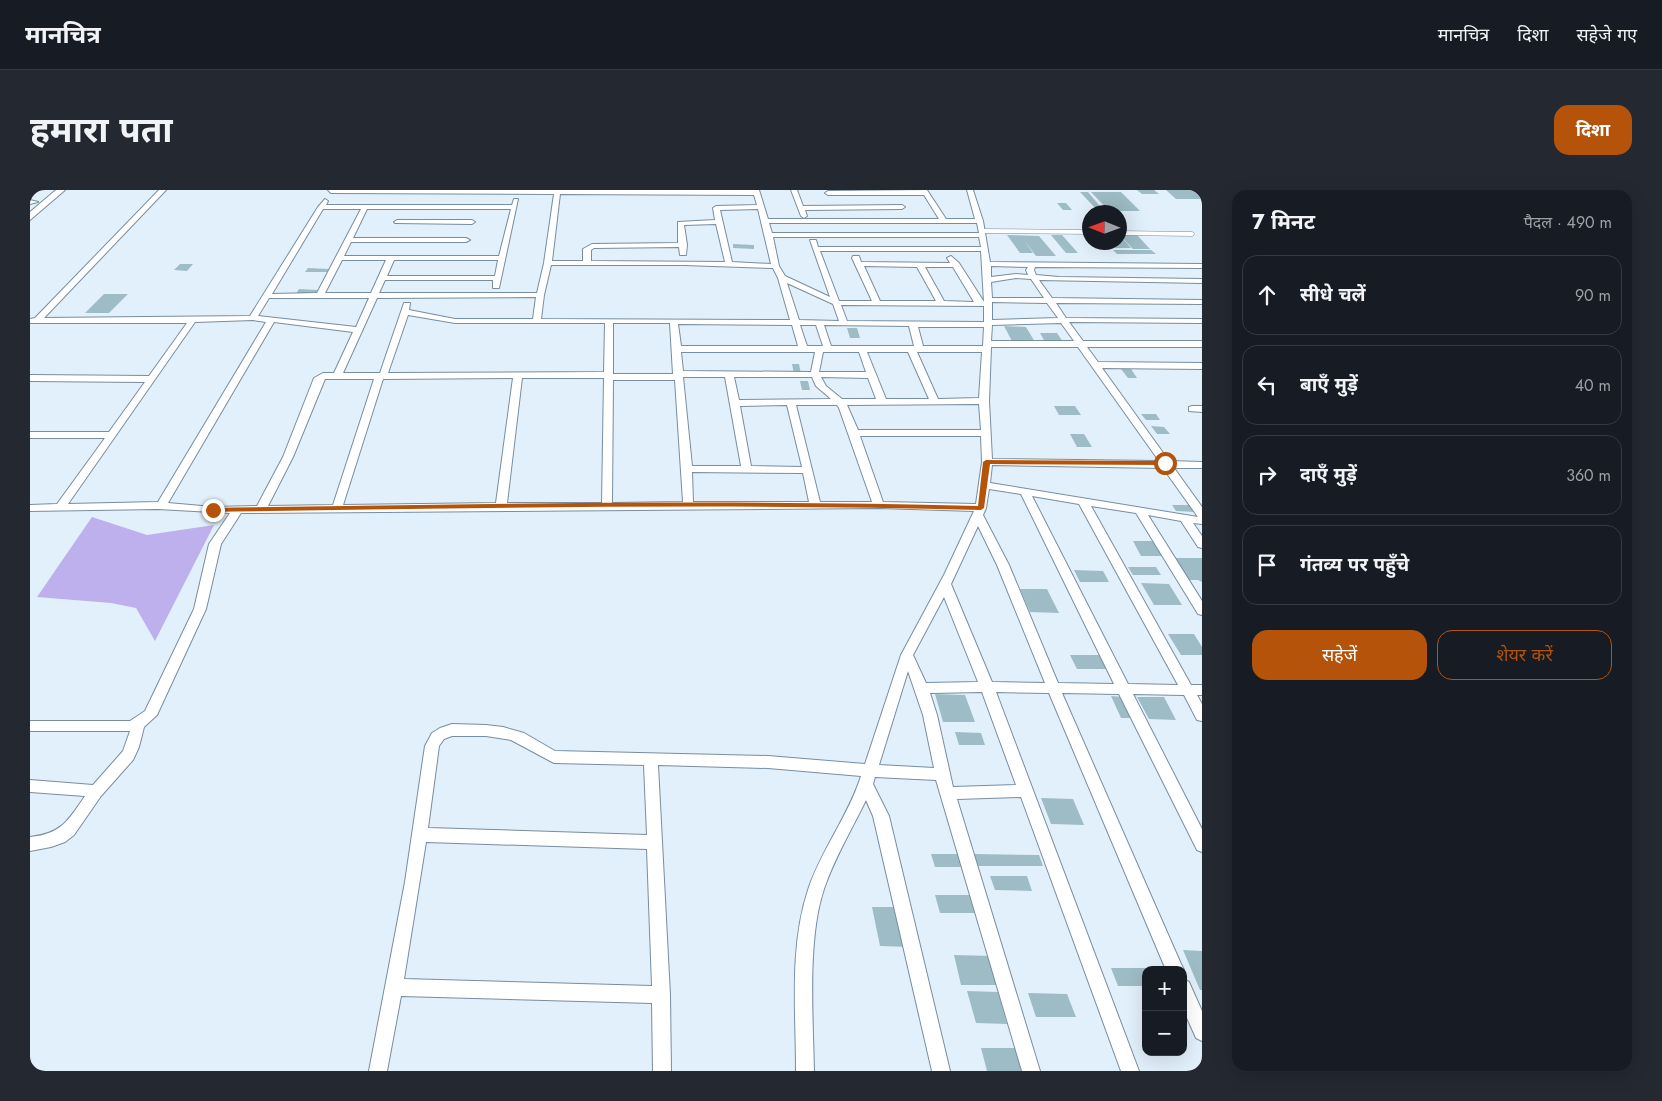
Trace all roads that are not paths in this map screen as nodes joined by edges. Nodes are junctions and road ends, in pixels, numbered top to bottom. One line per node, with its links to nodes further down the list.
1 (50, 190): 19 (street)
2 (61, 190): 29 (street)
3 (163, 190): 90 (street)
4 (794, 190): 27 (street)
5 (970, 190): 34 (street)
6 (332, 191): 14 (street); 20 (street)
7 (436, 191): 8 (street); 14 (street)
8 (474, 191): 15 (street)
9 (620, 191): 10 (street); 16 (street)
10 (674, 191): 11 (street)
11 (716, 191): 12 (street)
12 (757, 191): 24 (street)
13 (925, 191): 18 (street); 33 (street)
14 (411, 192): 22 (street)
15 (518, 192): 16 (street); 26 (street)
16 (557, 192): 58 (street)
17 (828, 192): 18 (street); 28 (street)
18 (893, 193): 25 (street)
19 (32, 203)
20 (321, 207): 21 (street); 74 (street)
21 (365, 207): 22 (street); 44 (street)
22 (404, 207): 23 (street); 35 (street)
23 (476, 207): 26 (street); 36 (street)
24 (760, 207): 31 (street); 37 (street)
25 (902, 207): 28 (street); 32 (street)
26 (514, 208): 55 (street)
27 (802, 208): 28 (street); 30 (street)
28 (834, 208)
29 (30, 216)
30 (805, 220): 31 (street); 32 (street)
31 (765, 221): 42 (street)
32 (910, 221): 33 (street)
33 (944, 221): 34 (street)
34 (980, 221): 39 (street)
35 (397, 222): 36 (street); 45 (street)
36 (472, 222): 46 (street)
37 (719, 222): 47 (street); 59 (street)
38 (1082, 232): 39 (lane)
39 (982, 233): 43 (street); 51 (street)
40 (1127, 233): 41 (lane)
41 (1192, 234)
42 (769, 235): 43 (street); 65 (street)
43 (810, 235): 48 (street)
44 (348, 240): 45 (street); 52 (street)
45 (390, 240): 46 (street)
46 (466, 240): 54 (street)
47 (683, 245): 56 (street); 57 (street)
48 (816, 249): 49 (street); 81 (street)
49 (852, 249): 50 (street); 60 (street)
50 (946, 249): 51 (street); 63 (street)
51 (986, 249): 62 (street)
52 (338, 258): 53 (street); 75 (street)
53 (391, 258): 54 (street); 67 (street)
54 (461, 258): 55 (street)
55 (503, 258): 68 (street)
56 (587, 263): 57 (street); 58 (street)
57 (684, 263): 59 (street)
58 (548, 264): 73 (street)
59 (729, 264): 65 (street)
60 (860, 264): 61 (street); 83 (street)
61 (920, 264): 63 (street); 84 (street)
62 (987, 264): 64 (street); 71 (street)
63 (956, 265): 82 (street)
64 (1032, 265): 66 (street); 70 (street)
65 (775, 266): 69 (street)
66 (1202, 266)
67 (383, 278): 68 (street); 76 (street)
68 (498, 278): 78 (street)
69 (782, 278): 81 (street); 95 (street)
70 (1033, 278): 71 (street); 72 (street); 79 (street)
71 (988, 280): 82 (street)
72 (1202, 281)
73 (540, 295): 78 (street); 91 (street)
74 (266, 296): 75 (street); 86 (street)
75 (320, 296): 76 (street)
76 (373, 296): 77 (street); 100 (street)
77 (410, 296): 78 (street); 85 (street)
78 (494, 296)
79 (1050, 301): 80 (street); 82 (street); 89 (street)
80 (1202, 302)
81 (836, 303): 83 (street); 97 (street)
82 (985, 303): 84 (street); 99 (street)
83 (876, 304): 84 (street)
84 (941, 304)
85 (405, 312): 91 (street); 115 (street)
86 (253, 318): 87 (street); 88 (street)
87 (272, 319): 100 (street); 141 (street)
88 (194, 320): 90 (street); 120 (street)
89 (1064, 320): 94 (street); 99 (street); 101 (street)
90 (34, 321)
91 (537, 321): 92 (street)
92 (608, 321): 93 (street); 117 (street)
93 (674, 321): 95 (street); 104 (street)
94 (1202, 321)
95 (794, 322): 96 (street); 105 (street)
96 (819, 323): 97 (street); 106 (street)
97 (844, 324): 98 (street)
98 (912, 324): 99 (street); 108 (street)
99 (988, 324): 103 (street)
100 (358, 330): 112 (street)
101 (1081, 344): 102 (street); 103 (street); 109 (street)
102 (1202, 344)
103 (986, 346): 108 (street); 121 (street)
104 (675, 349): 105 (street); 118 (street)
105 (803, 349): 106 (street)
106 (824, 349): 107 (street); 113 (street)
107 (862, 349): 108 (street); 114 (street)
108 (915, 349): 123 (street)
109 (1094, 365): 110 (street); 132 (street)
110 (1202, 366)
111 (729, 374): 113 (street); 118 (street); 124 (street)
112 (338, 375): 115 (street); 149 (street)
113 (815, 375): 114 (street); 126 (street)
114 (872, 375): 122 (street)
115 (381, 376): 116 (street); 148 (street)
116 (518, 376): 117 (street); 144 (street)
117 (608, 376): 118 (street); 145 (street)
118 (677, 376): 134 (street)
119 (30, 378): 120 (street)
120 (152, 379): 130 (street)
121 (984, 401): 123 (street); 128 (street)
122 (882, 402): 123 (street); 126 (street)
123 (935, 402)
124 (735, 403): 125 (street); 135 (street)
125 (791, 403): 126 (street); 136 (street)
126 (841, 403): 127 (street)
127 (855, 433): 128 (street); 140 (street)
128 (986, 433): 131 (street)
129 (30, 435): 130 (street)
130 (112, 435): 143 (street)
131 (986, 462): 132 (street); 137 (street)
132 (1165, 463): 133 (street); 153 (street)
133 (1202, 465)
134 (687, 468): 135 (street); 146 (street)
135 (747, 470): 136 (street)
136 (808, 470): 142 (street)
137 (985, 485): 138 (street); 152 (street)
138 (1024, 490): 139 (street); 163 (street)
139 (1083, 501): 151 (street); 164 (street)
140 (879, 505): 142 (street); 152 (street)
141 (160, 506): 143 (street); 150 (street)
142 (815, 506): 146 (street)
143 (61, 507): 147 (street)
144 (501, 507): 145 (street); 148 (street)
145 (607, 507): 146 (street)
146 (688, 507)
147 (30, 508)
148 (337, 508): 149 (street)
149 (261, 509): 150 (street)
150 (237, 510): 167 (street)
151 (1139, 510): 154 (street); 158 (street)
152 (980, 512): 157 (street); 161 (street)
153 (1202, 515)
154 (1185, 519): 155 (street); 156 (street)
155 (1202, 521)
156 (1202, 544)
157 (945, 584): 159 (street); 160 (street)
158 (1202, 612)
159 (907, 655): 162 (street); 171 (street)
160 (987, 686): 161 (street); 162 (street); 174 (street)
161 (1052, 687): 163 (street); 180 (street)
162 (922, 688): 170 (street)
163 (1122, 688): 164 (street); 179 (street)
164 (1186, 689): 165 (street); 166 (street)
165 (1202, 690)
166 (1202, 716)
167 (138, 724): 168 (street); 173 (street)
168 (30, 726)
169 (651, 759): 171 (street); 176 (street); 177 (street)
170 (942, 774): 171 (street); 175 (street)
171 (868, 778): 187 (street); 188 (street)
172 (30, 786): 173 (street)
173 (97, 791): 178 (street)
174 (1026, 792): 175 (street); 190 (street)
175 (948, 793): 189 (street)
176 (420, 835): 177 (street); 181 (street)
177 (654, 842): 182 (street)
178 (30, 844)
179 (1202, 845)
180 (1173, 966)
181 (394, 986): 182 (street); 185 (street)
182 (661, 995): 186 (street)
183 (1187, 997): 184 (street)
184 (1202, 1032)
185 (378, 1071)
186 (662, 1071)
187 (804, 1071)
188 (941, 1071)
189 (1031, 1071)
190 (1130, 1071)

